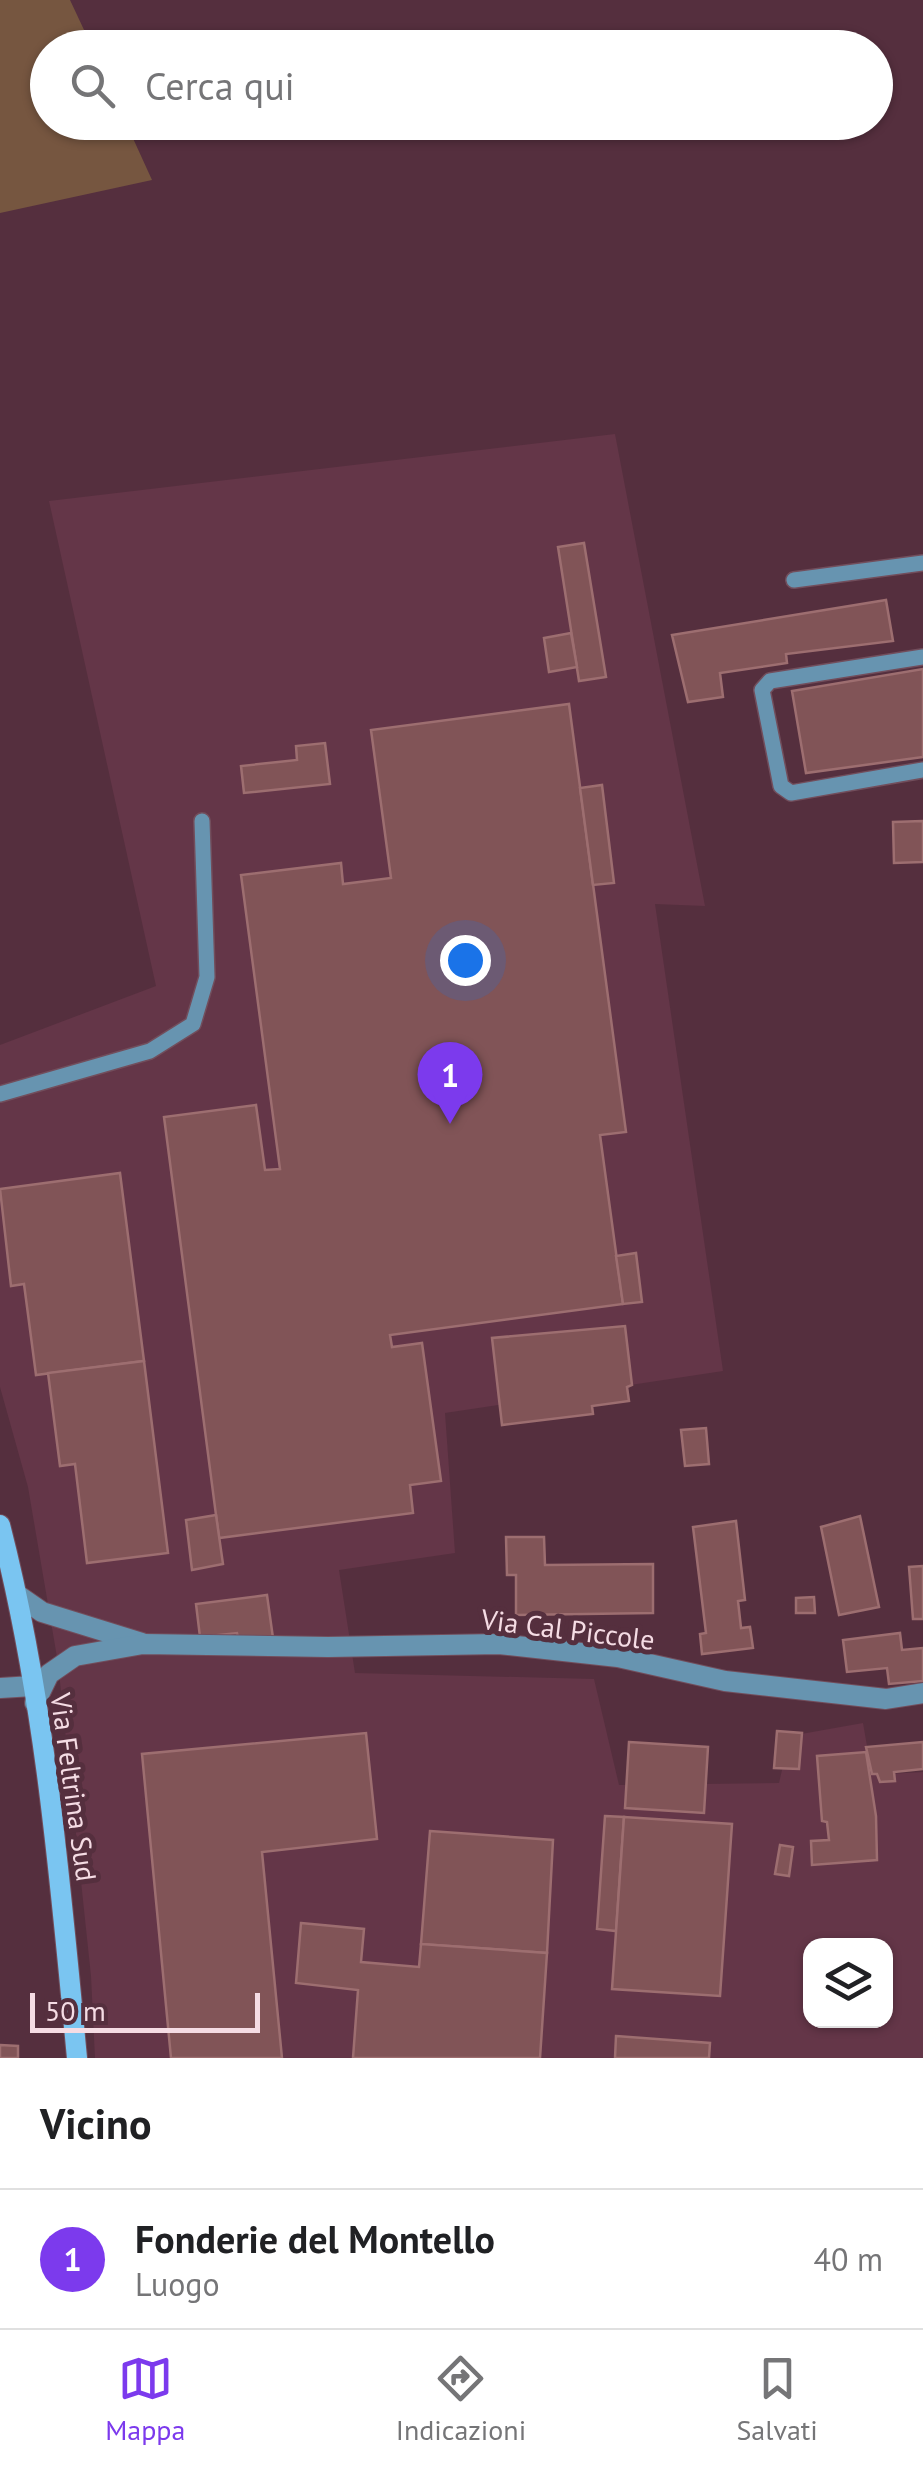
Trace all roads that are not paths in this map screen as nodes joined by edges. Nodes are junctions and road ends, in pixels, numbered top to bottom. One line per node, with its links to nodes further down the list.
1 (923, 563): 2 (lane)
2 (794, 580)
3 (923, 657): 4 (lane)
4 (923, 770)
5 (202, 821): 6 (lane)
6 (0, 1094)
7 (0, 1526): 8 (main road, Via Feltrina Sud)
8 (18, 1596): 9 (street, Via Cal Piccole); 12 (main road, Via Feltrina Sud)
9 (144, 1644): 11 (street, Via Cal Piccole); 12 (street, Via Cal Piccole)
10 (0, 1688): 12 (street)
11 (923, 1693)
12 (34, 1694): 13 (main road, Via Feltrina Sud)
13 (77, 2058)

